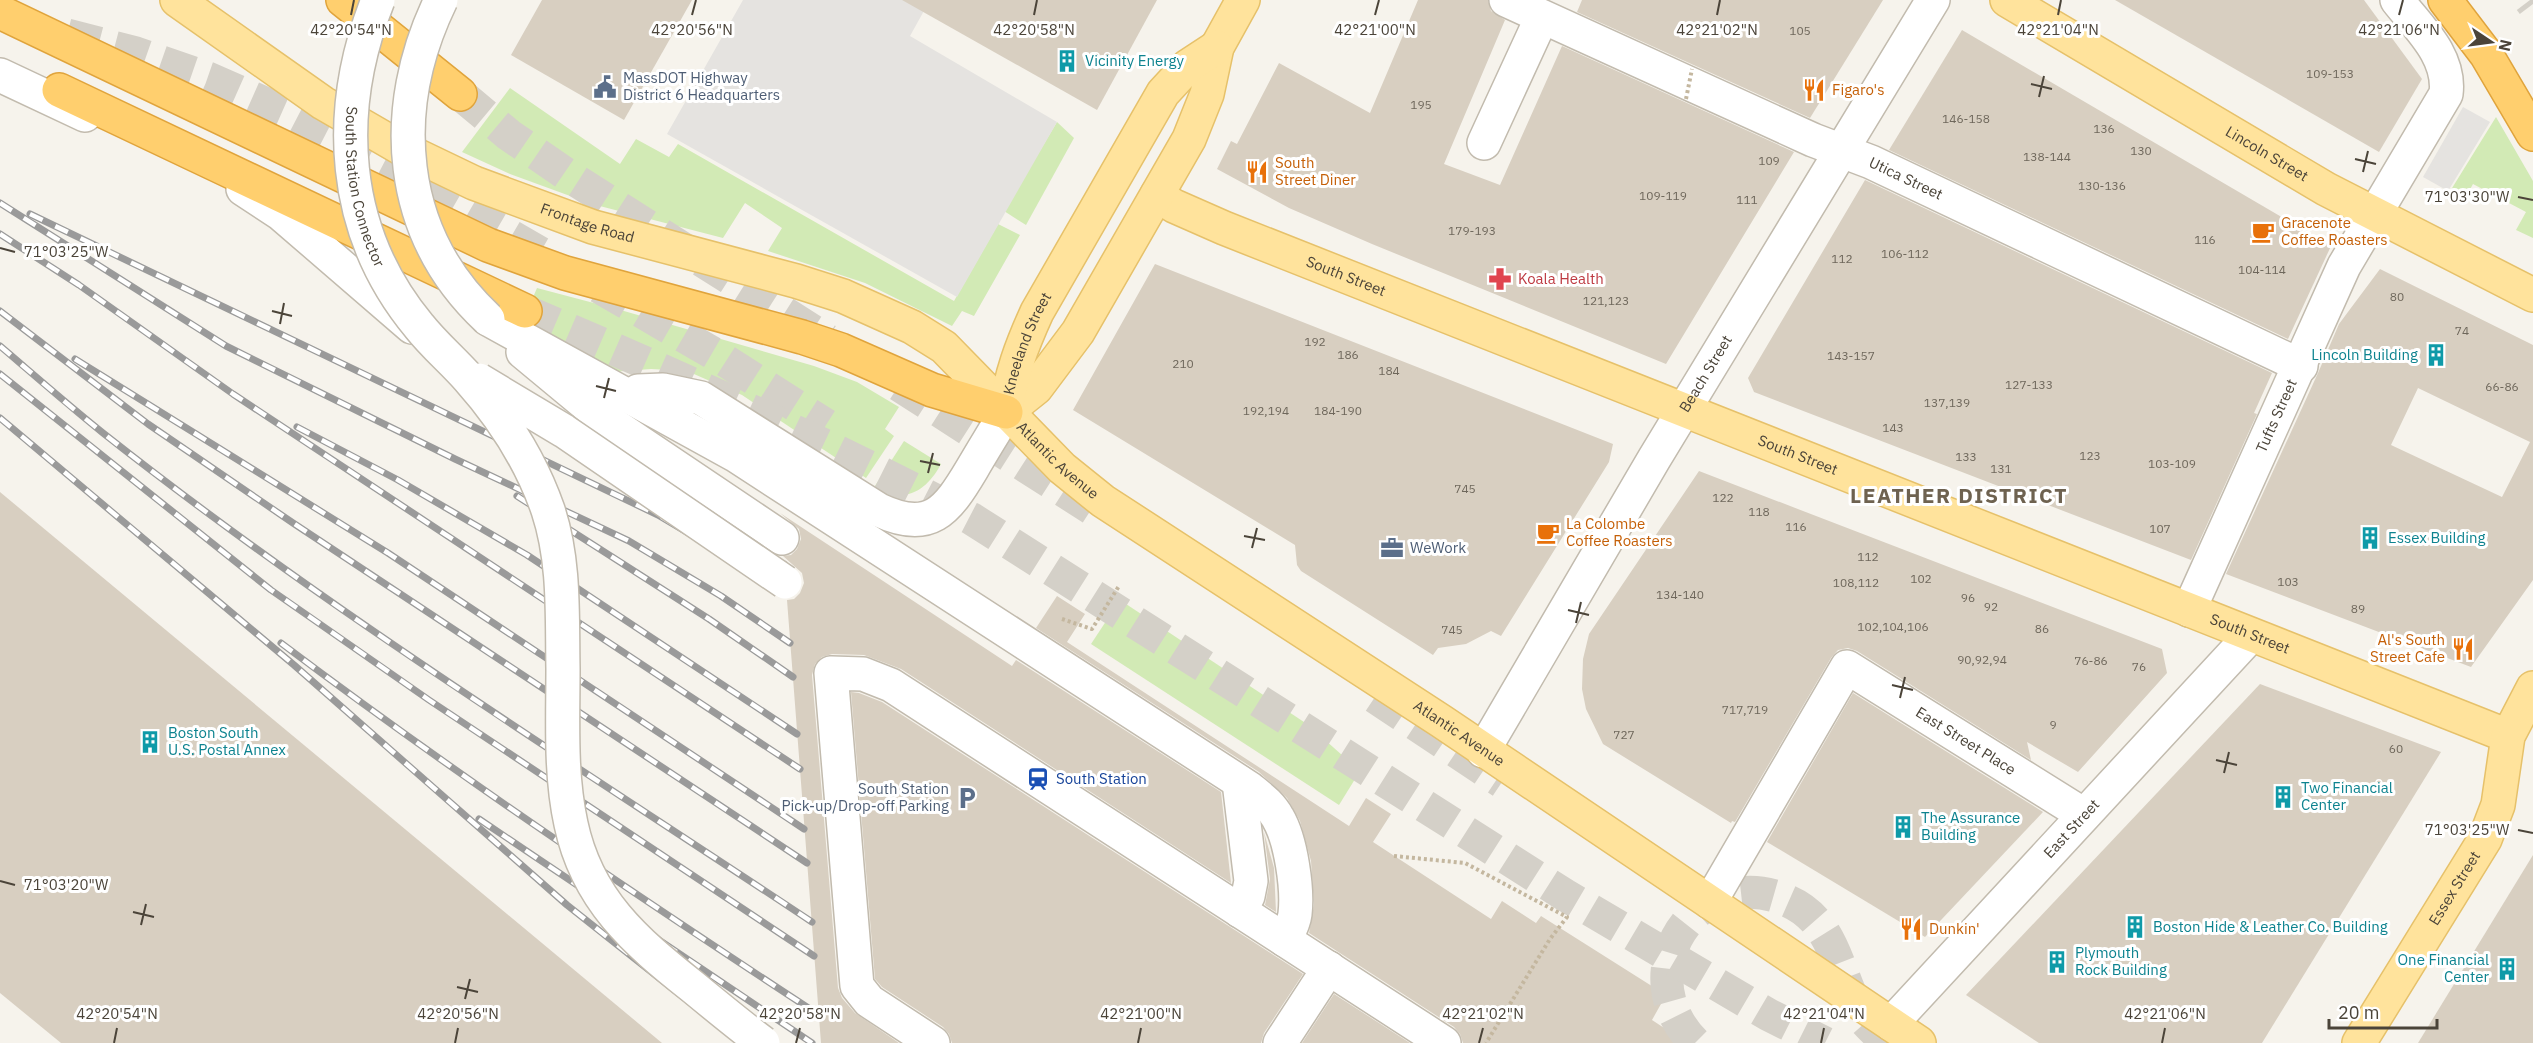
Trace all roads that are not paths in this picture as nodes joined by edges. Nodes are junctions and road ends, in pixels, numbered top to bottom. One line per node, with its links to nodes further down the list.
1 (177, 0): 31 (main road, Frontage Road)
2 (343, 0): 18 (highway)
3 (370, 0): 15 (street, bridge)
4 (378, 0): 15 (street, South Station Connector, bridge)
5 (441, 0): 26 (street, bridge)
6 (1243, 0): 14 (main road, Kneeland Street)
7 (1506, 0): 13 (street, Utica Street)
8 (1933, 0): 21 (street, Beach Street)
9 (2007, 0): 23 (main road, Lincoln Street)
10 (2397, 0): 23 (street, Tufts Street)
11 (2445, 0): 19 (highway)
12 (0, 12): 31 (highway)
13 (1542, 17): 20 (street); 21 (street, Utica Street)
14 (1216, 47): 22 (main road, Kneeland Street); 31 (main road, Kneeland Street)
15 (356, 71): 27 (street, South Station Connector, bridge)
16 (0, 75): 17 (street)
17 (44, 89): 25 (highway); 27 (street, bridge)
18 (460, 94)
19 (2533, 134)
20 (1484, 143)
21 (1840, 150): 28 (street, Utica Street); 30 (street, Beach Street)
22 (1156, 195): 30 (main road, South Street); 31 (main road, Kneeland Street)
23 (2374, 215): 24 (main road, Lincoln Street); 28 (street, Tufts Street)
24 (2533, 295)
25 (525, 311)
26 (488, 319): 32 (street); 39 (street)
27 (446, 356): 33 (street, bridge); 46 (street, bridge)
28 (2301, 366): 34 (street, Tufts Street)
29 (638, 391): 31 (street)
30 (1685, 411): 34 (main road, South Street); 38 (street, Beach Street)
31 (1006, 412): 38 (main road, Atlantic Avenue)
32 (782, 538)
33 (785, 582)
34 (2189, 610): 35 (main road, South Street)
35 (2251, 635): 37 (main road, South Street); 40 (street, East Street)
36 (2533, 688): 37 (main road, Essex Street)
37 (2508, 736): 51 (main road, Essex Street)
38 (1483, 751): 41 (main road, Atlantic Avenue)
39 (1239, 782): 42 (street); 43 (street)
40 (2084, 815): 41 (street, East Street Place); 45 (street, East Street)
41 (1710, 902): 45 (main road, Atlantic Avenue)
42 (1240, 911): 43 (street); 47 (street)
43 (1284, 940): 44 (street)
44 (1329, 968): 48 (street); 49 (street)
45 (1891, 1024): 50 (main road, Atlantic Avenue)
46 (763, 1043)
47 (933, 1043)
48 (1280, 1043)
49 (1444, 1043)
50 (1919, 1043)
51 (2359, 1043)

